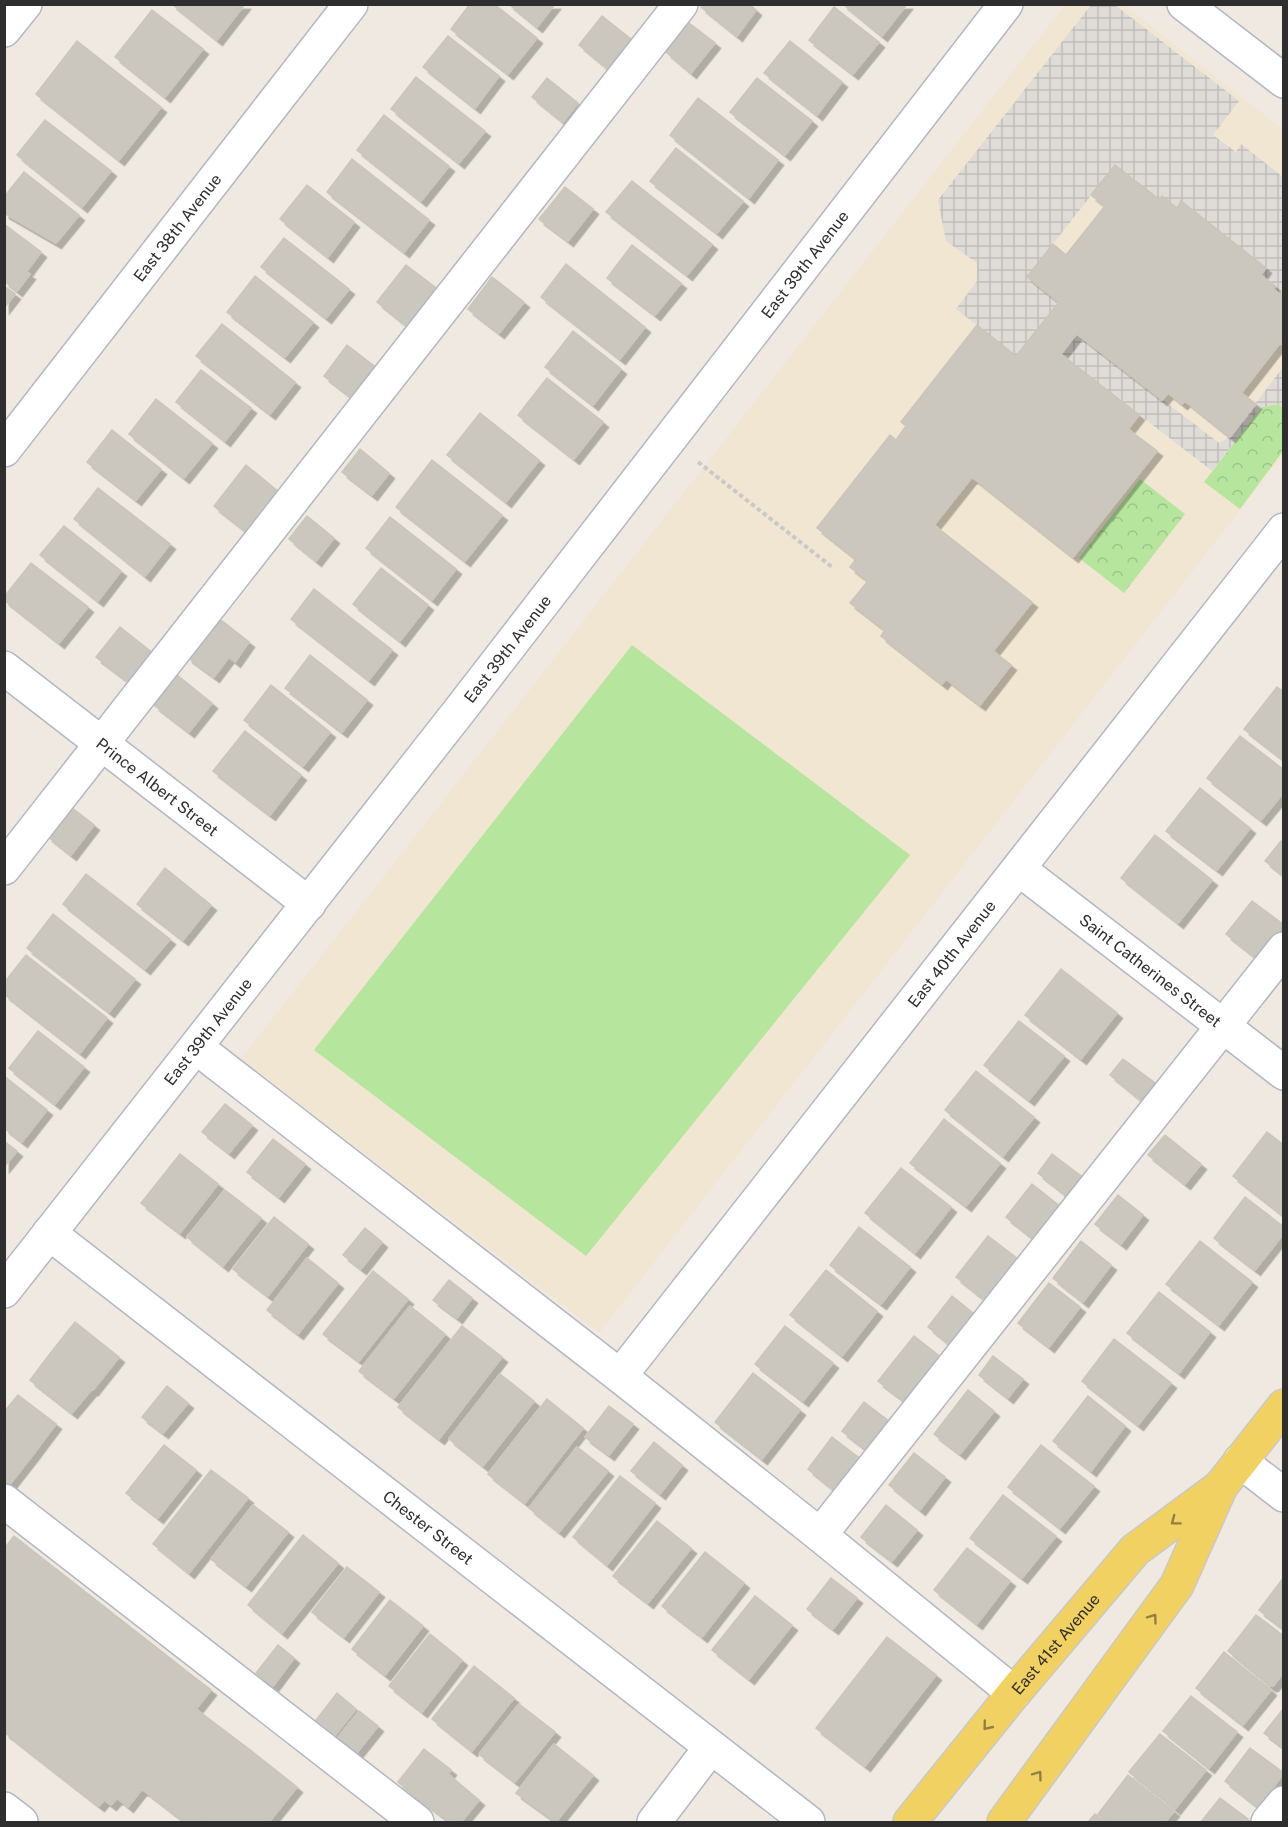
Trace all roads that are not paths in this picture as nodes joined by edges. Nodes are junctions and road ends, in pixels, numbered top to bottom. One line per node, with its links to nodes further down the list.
1 (25, 4): 6 (street)
2 (351, 4): 8 (street, East 38th Avenue)
3 (681, 4): 11 (street)
4 (1006, 4): 14 (street, East 39th Avenue)
5 (1184, 4): 7 (street)
6 (4, 30)
7 (1284, 81)
8 (4, 450)
9 (1284, 530): 13 (street, East 40th Avenue)
10 (4, 668): 11 (street, Prince Albert Street)
11 (103, 744): 12 (street); 14 (street, Prince Albert Street)
12 (4, 868)
13 (1019, 869): 16 (street, Saint Catherines Street); 21 (street, East 40th Avenue)
14 (309, 904): 17 (street, East 39th Avenue)
15 (1284, 949): 16 (street)
16 (1221, 1025): 18 (street, Saint Catherines Street); 26 (street)
17 (196, 1047): 19 (street, East 39th Avenue); 21 (street)
18 (1284, 1073)
19 (49, 1233): 20 (street, East 39th Avenue); 28 (street, Chester Street)
20 (4, 1291)
21 (620, 1376): 26 (street)
22 (1284, 1406): 23 (main road, East 41st Avenue)
23 (1231, 1474): 24 (street); 27 (main road, East 41st Avenue, one-way to 27); 35 (main road, East 41st Avenue, one-way to 23)
24 (1284, 1495)
25 (4, 1501): 31 (street)
26 (820, 1534): 27 (street)
27 (1014, 1693): 34 (main road, East 41st Avenue, one-way to 34)
28 (711, 1747): 32 (street); 33 (street, Chester Street)
29 (4, 1809): 30 (street)
30 (21, 1822)
31 (417, 1822)
32 (654, 1822)
33 (808, 1822)
34 (910, 1822)
35 (1004, 1822)

